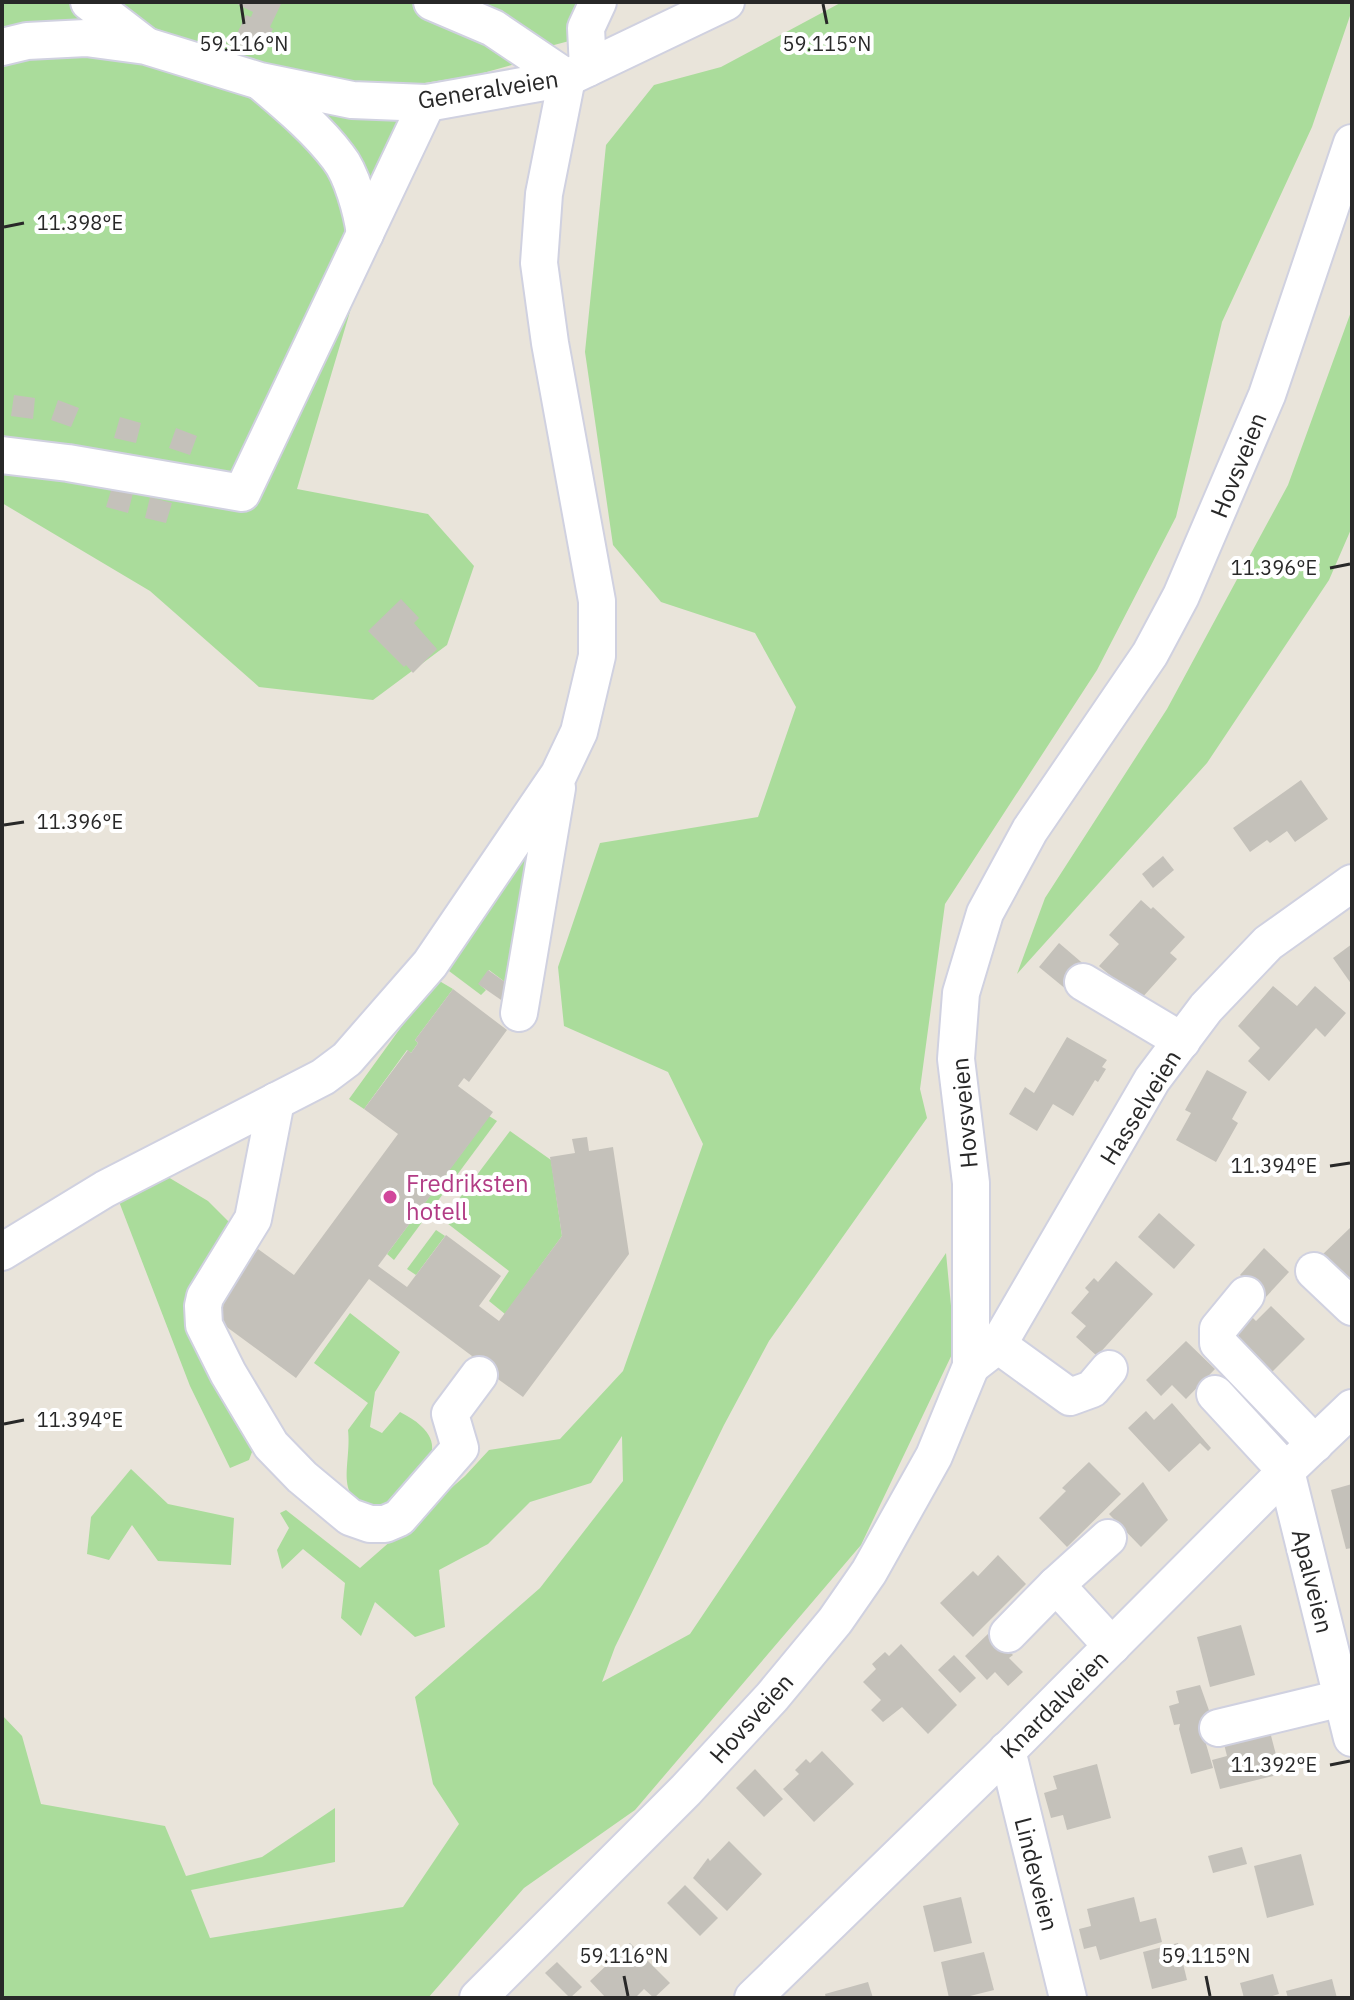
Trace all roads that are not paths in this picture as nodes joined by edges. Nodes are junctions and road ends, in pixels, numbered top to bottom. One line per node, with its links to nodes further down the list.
1 (89, 2): 5 (street)
2 (432, 2): 7 (street)
3 (598, 2): 7 (street)
4 (726, 2): 7 (street, Generalveien)
5 (146, 46): 6 (street, Generalveien); 8 (street, Generalveien)
6 (2, 47)
7 (577, 73): 9 (street, Generalveien); 13 (street)
8 (260, 81): 9 (street, Generalveien); 11 (street)
9 (427, 103): 11 (street)
10 (1352, 143): 23 (street, Hovsveien)
11 (365, 234): 12 (street)
12 (2, 455)
13 (559, 774): 16 (street); 18 (street)
14 (1352, 883): 17 (street, Hasselveien)
15 (1083, 982): 17 (street)
16 (519, 1013)
17 (1182, 1041): 23 (street, Hasselveien)
18 (276, 1101): 19 (street); 25 (street)
19 (2, 1252)
20 (1314, 1271): 22 (street)
21 (1246, 1295): 28 (street)
22 (1352, 1307)
23 (984, 1356): 24 (street); 38 (street, Hovsveien)
24 (1109, 1369)
25 (479, 1375)
26 (1215, 1394): 29 (street)
27 (1352, 1408): 28 (street, Knardalveien)
28 (1315, 1444): 29 (street, Knardalveien)
29 (1286, 1471): 33 (street, Knardalveien); 34 (street, Apalveien)
30 (1108, 1538): 31 (street)
31 (1056, 1585): 32 (street); 33 (street)
32 (1008, 1634)
33 (1112, 1646): 37 (street, Knardalveien)
34 (1342, 1698): 35 (street); 36 (street, Apalveien)
35 (1218, 1728)
36 (1352, 1738)
37 (1007, 1750): 39 (street, Knardalveien); 40 (street, Lindeveien)
38 (478, 1998)
39 (753, 1998)
40 (1068, 1998)

